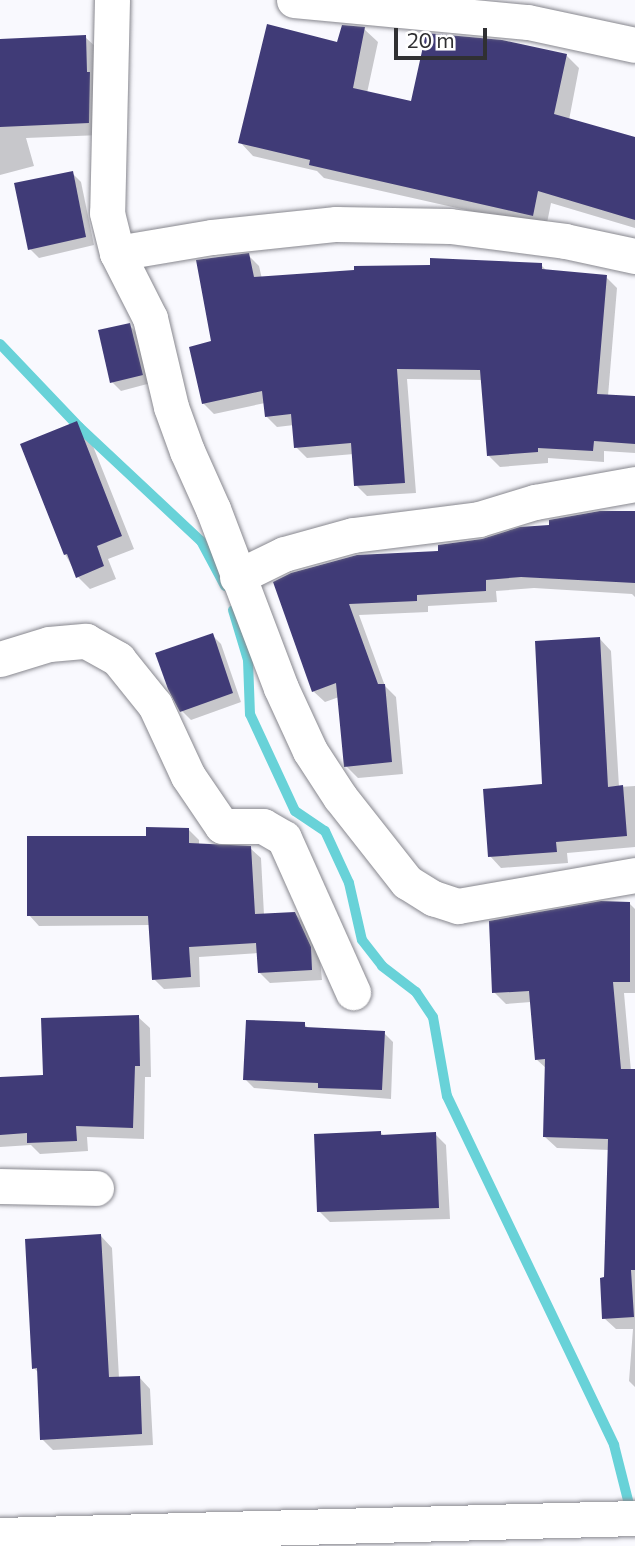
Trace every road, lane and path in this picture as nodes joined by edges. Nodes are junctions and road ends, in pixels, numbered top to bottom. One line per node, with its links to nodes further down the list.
1 (112, 0): 5 (street)
2 (294, 0): 3 (street)
3 (528, 11): 4 (street)
4 (635, 46)
5 (117, 253): 6 (street); 8 (street)
6 (635, 256)
7 (635, 484): 8 (street)
8 (237, 577): 10 (street)
9 (0, 659): 11 (street)
10 (635, 875)
11 (353, 992)
12 (0, 1186): 13 (street)
13 (96, 1188)
14 (629, 1518): 15 (street)
15 (0, 1535)

